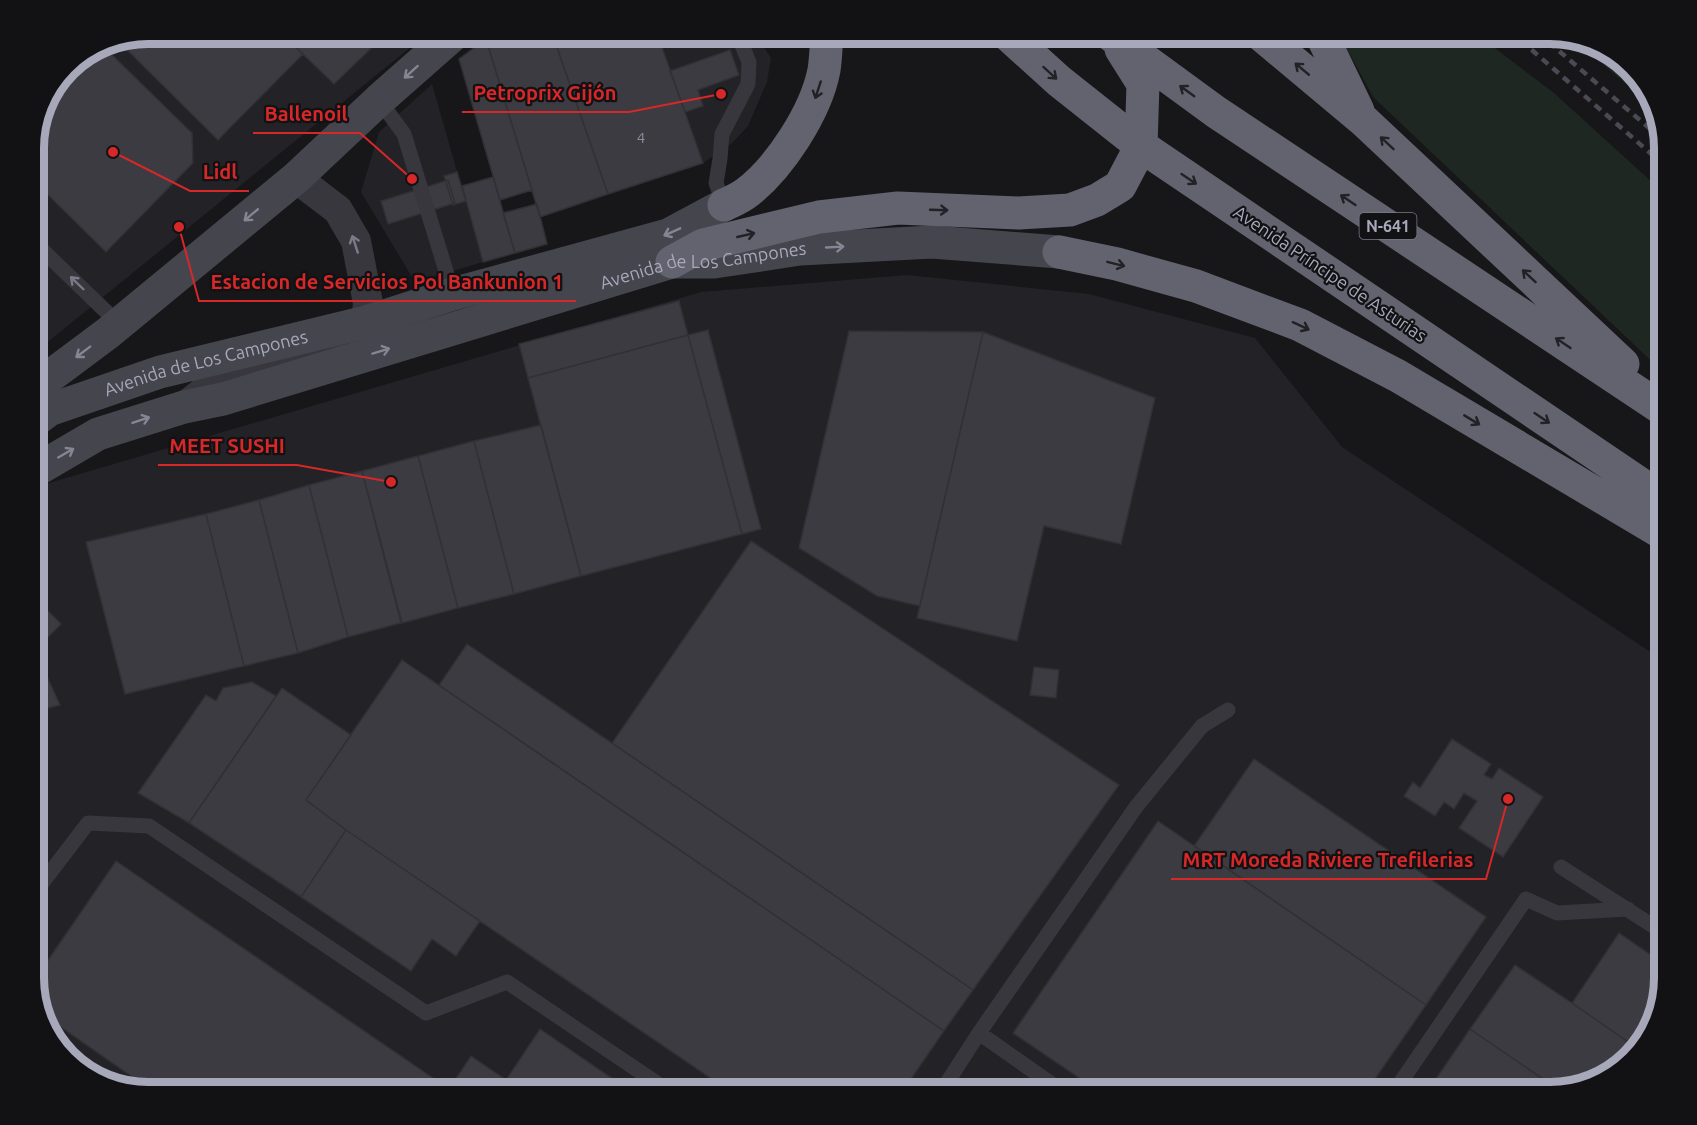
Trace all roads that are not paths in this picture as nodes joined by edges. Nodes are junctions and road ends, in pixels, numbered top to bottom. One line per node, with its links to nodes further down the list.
1 (443, 44): 9 (street, one-way to 9)
2 (742, 44): 13 (lane)
3 (826, 44): 13 (highway, one-way to 13)
4 (1018, 44): 11 (highway, Avenida Príncipe de Asturias, one-way to 11)
5 (1116, 44): 11 (highway)
6 (1122, 44): 23 (highway, N-641, one-way to 6)
7 (1272, 44): 10 (highway, one-way to 7)
8 (1328, 44): 10 (highway)
9 (380, 100): 12 (street); 17 (lane)
10 (1363, 120): 20 (highway, one-way to 10)
11 (1141, 146): 16 (highway, one-way to 11); 28 (highway, Avenida Príncipe de Asturias, one-way to 28)
12 (296, 178): 18 (street, one-way to 12); 19 (street, one-way to 19)
13 (724, 205): 17 (street, Avenida de Los Campones, one-way to 17)
14 (44, 252): 19 (lane, one-way to 14)
15 (1059, 252): 16 (street, Avenida de Los Campones, one-way to 15); 29 (highway, one-way to 29)
16 (672, 262): 24 (street, Avenida de Los Campones, one-way to 16)
17 (453, 294): 18 (street, Avenida de Los Campones)
18 (366, 322): 22 (street, Avenida de Los Campones); 24 (street, Avenida de Los Campones)
19 (118, 324): 21 (street, one-way to 21)
20 (1654, 393)
21 (44, 398)
22 (44, 403)
23 (1654, 403)
24 (184, 407): 26 (street, Avenida de Los Campones, one-way to 24)
25 (44, 408): 26 (street)
26 (98, 434): 27 (street, Avenida de Los Campones, one-way to 26)
27 (44, 466)
28 (1654, 493)
29 (1654, 528)
30 (1228, 710): 35 (lane)
31 (1561, 867): 33 (lane)
32 (44, 881): 36 (lane)
33 (1628, 909): 34 (lane); 39 (lane)
34 (1654, 926)
35 (980, 1034): 37 (lane); 38 (lane)
36 (655, 1082)
37 (948, 1082)
38 (1049, 1082)
39 (1401, 1082)

